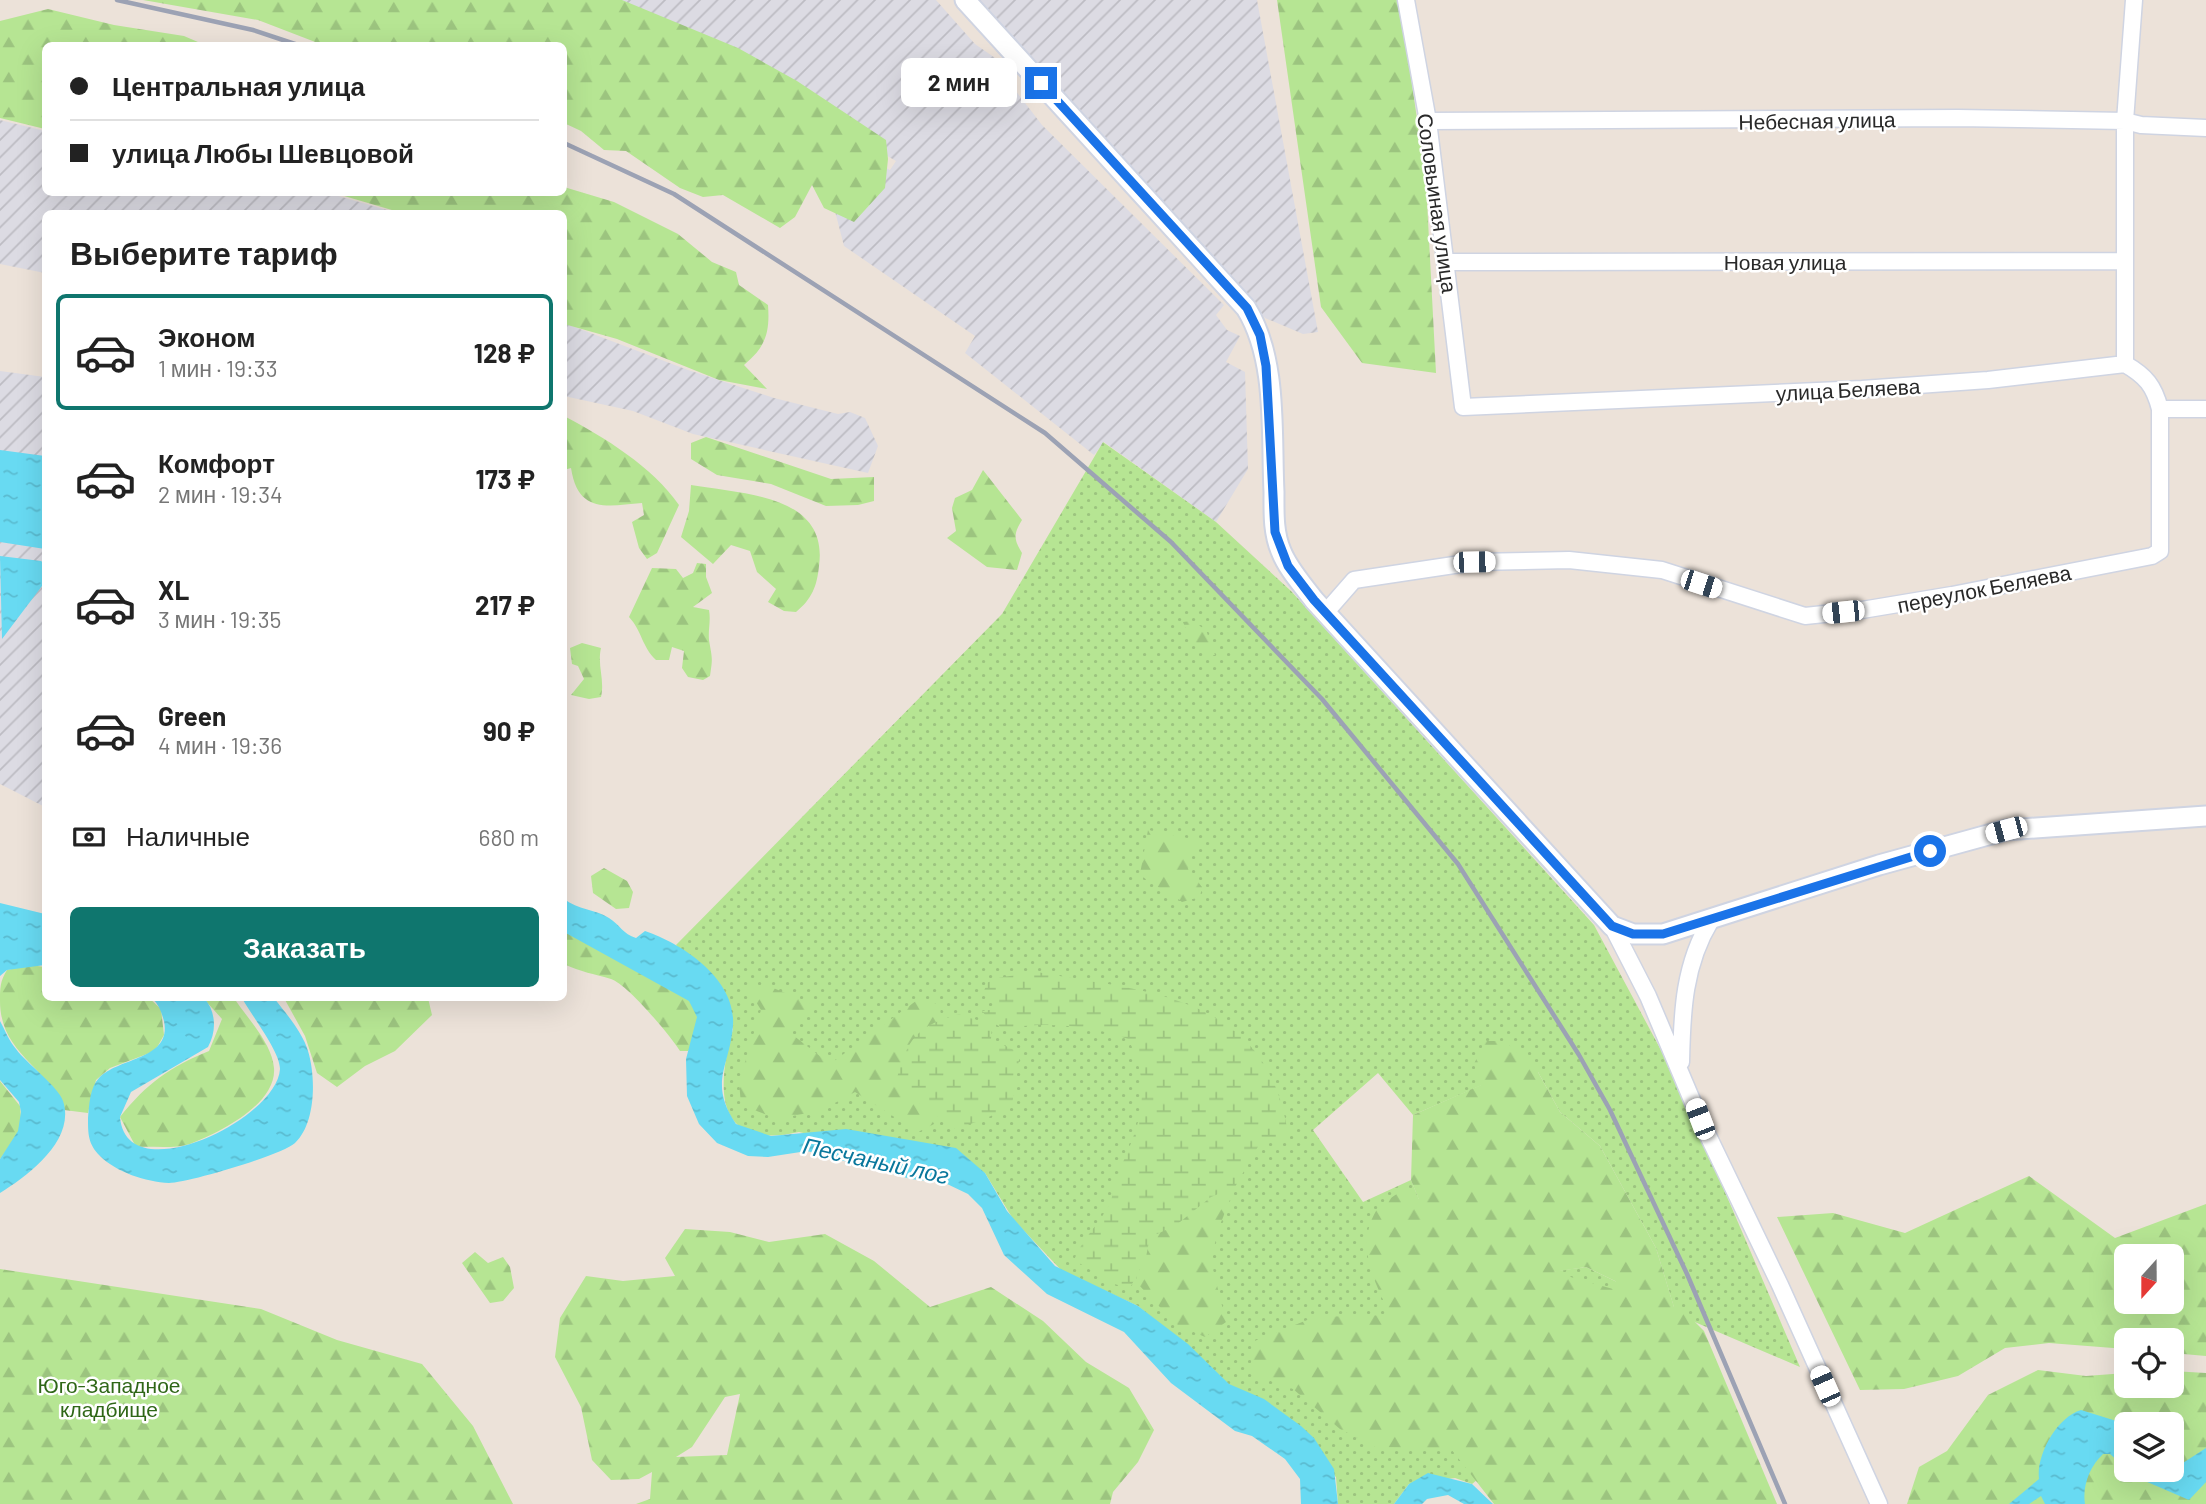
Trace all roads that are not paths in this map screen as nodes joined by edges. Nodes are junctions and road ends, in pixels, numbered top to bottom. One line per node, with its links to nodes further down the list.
1 (965, 0): 13 (street)
2 (1406, 0): 4 (street, Соловьиная улица)
3 (2134, 0): 5 (street)
4 (1428, 121): 5 (street, Небесная улица); 8 (street, Соловьиная улица)
5 (2124, 121): 6 (street, Небесная улица); 7 (street)
6 (2206, 128)
7 (2123, 261): 8 (street, Новая улица); 9 (street)
8 (1447, 262): 10 (street, Соловьиная улица)
9 (2125, 364): 10 (street, улица Беляева); 11 (street)
10 (1463, 407)
11 (2160, 409): 12 (street); 13 (street, переулок Беляева)
12 (2206, 409)
13 (1326, 612): 16 (street)
14 (2206, 816): 15 (street)
15 (1711, 920): 16 (street); 17 (street)
16 (1612, 926): 17 (street)
17 (1681, 1068): 18 (street)
18 (1879, 1504)

